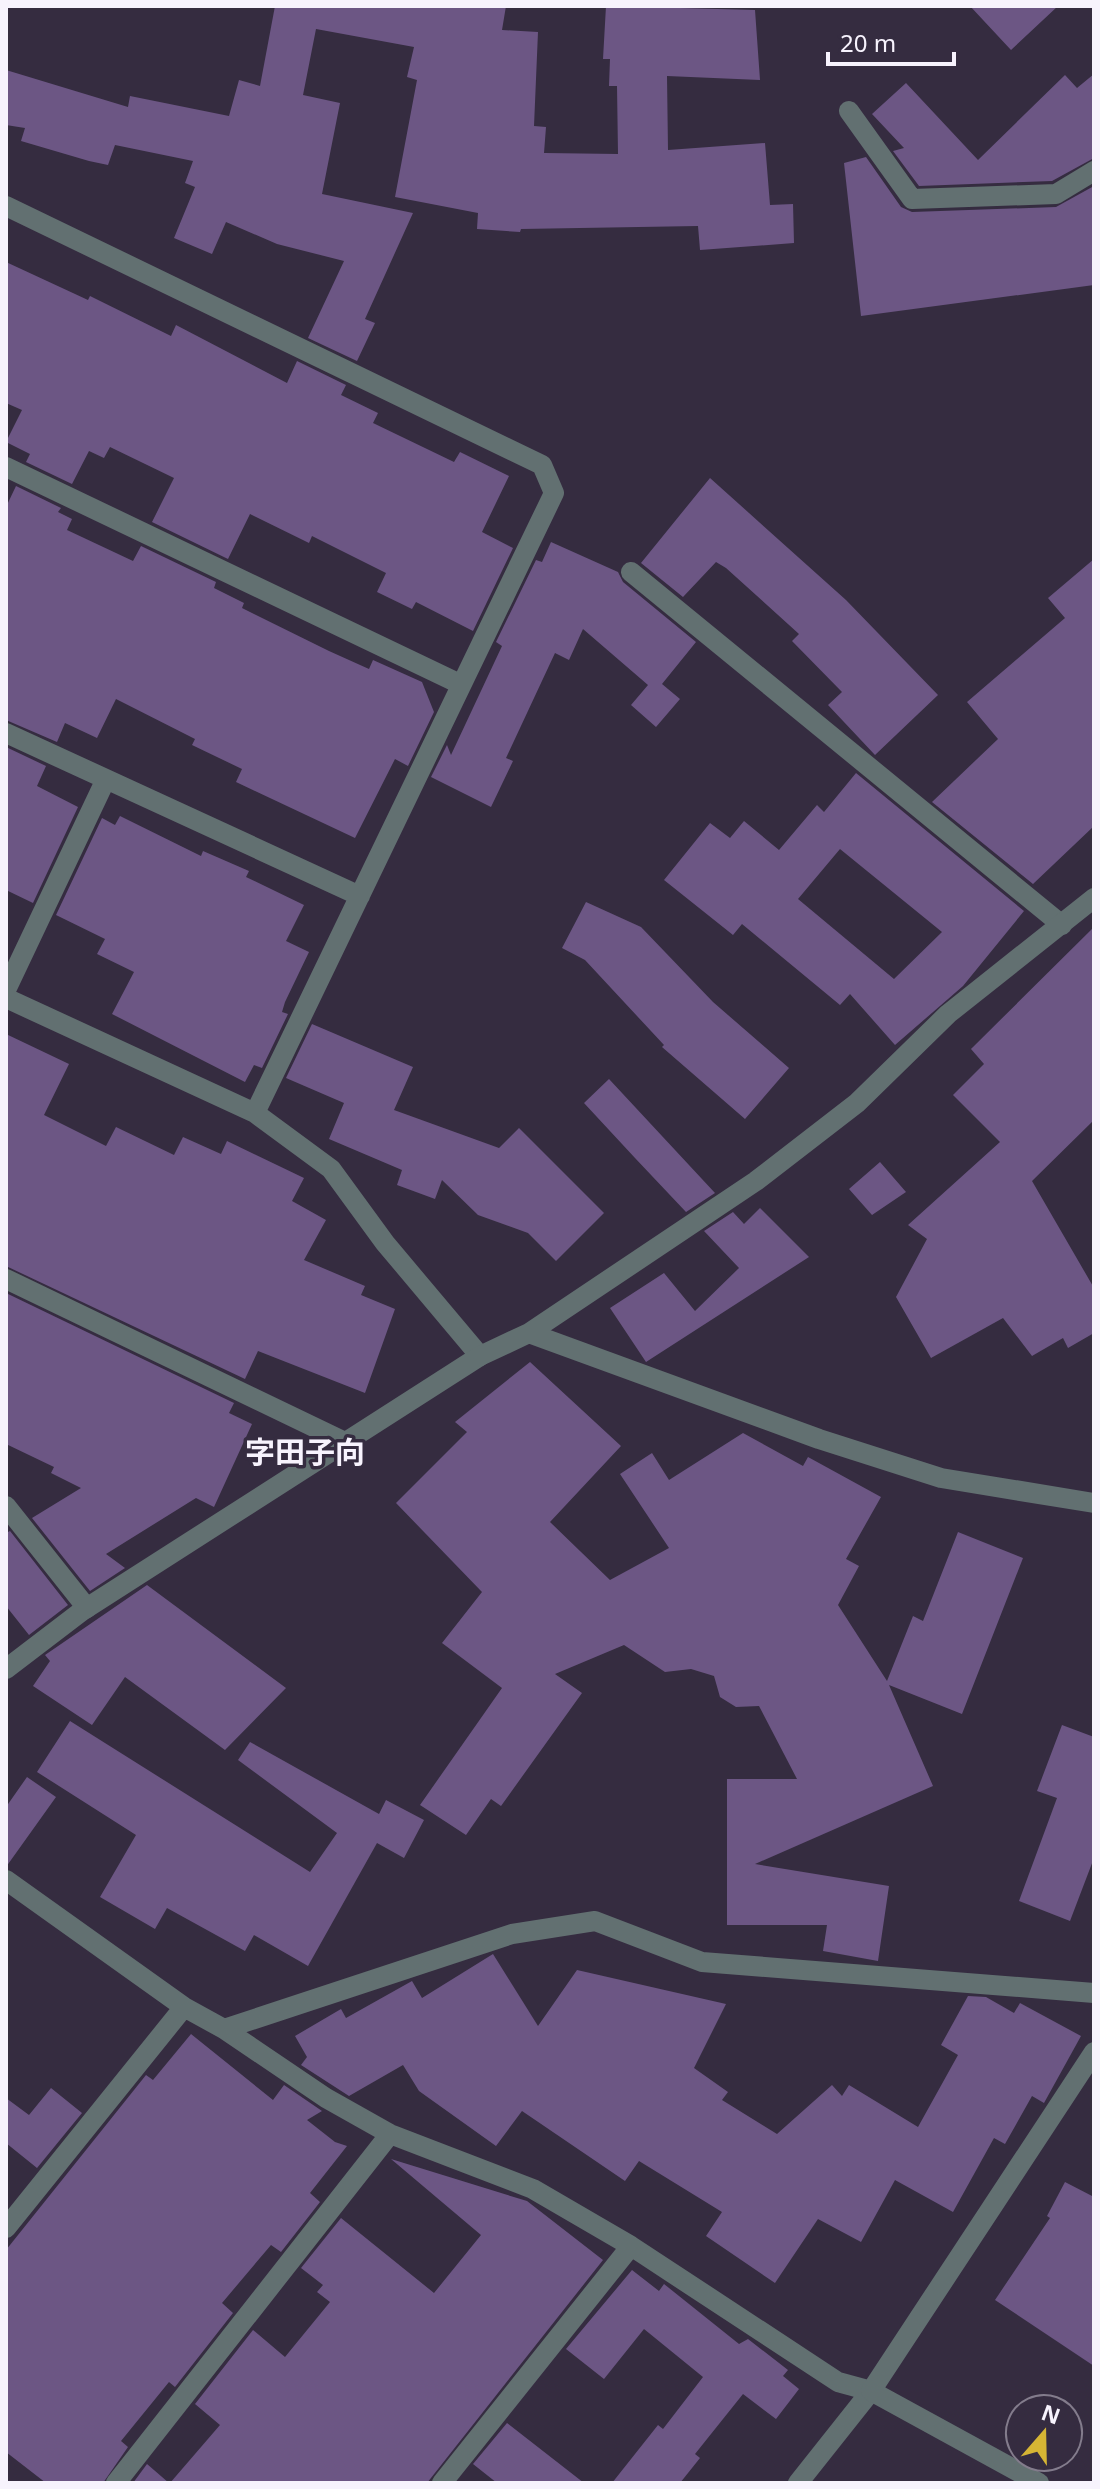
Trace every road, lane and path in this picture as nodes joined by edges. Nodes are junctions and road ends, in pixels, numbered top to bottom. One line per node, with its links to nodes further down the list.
1 (849, 111): 2 (street)
2 (1094, 171)
3 (6, 206): 6 (street)
4 (6, 467): 6 (street)
5 (631, 572): 11 (street)
6 (460, 684): 9 (street)
7 (6, 733): 8 (street)
8 (106, 779): 9 (street); 12 (street)
9 (360, 896): 14 (street)
10 (1094, 898): 11 (street)
11 (1062, 925): 16 (street)
12 (6, 990)
13 (6, 998): 14 (street)
14 (255, 1113): 17 (street)
15 (6, 1279): 18 (street)
16 (529, 1333): 17 (street); 19 (street)
17 (480, 1356): 18 (street)
18 (347, 1443): 21 (street)
19 (1094, 1503)
20 (6, 1506): 21 (street)
21 (87, 1608): 22 (street)
22 (6, 1669)
23 (6, 1880): 25 (street)
24 (1094, 1993): 26 (street)
25 (184, 2007): 26 (street); 29 (street)
26 (224, 2029): 28 (street)
27 (1094, 2052): 31 (street)
28 (390, 2134): 30 (street); 32 (street)
29 (6, 2228)
30 (631, 2246): 31 (street); 33 (street)
31 (871, 2391): 34 (street); 35 (street)
32 (116, 2483)
33 (442, 2483)
34 (798, 2483)
35 (1039, 2483)

